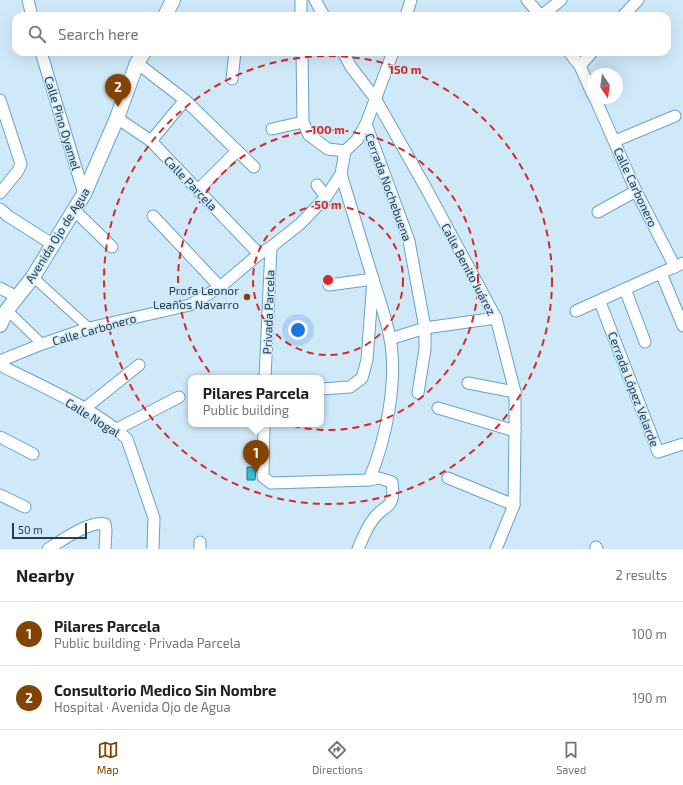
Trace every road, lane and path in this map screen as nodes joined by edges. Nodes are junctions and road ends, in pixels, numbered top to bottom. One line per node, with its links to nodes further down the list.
1 (28, 0): 8 (street)
2 (301, 0): 9 (street)
3 (315, 0): 10 (street)
4 (411, 0): 11 (street)
5 (527, 0): 12 (street)
6 (561, 0): 13 (street)
7 (638, 0): 14 (street)
8 (31, 12)
9 (301, 12)
10 (322, 12)
11 (407, 12)
12 (538, 12)
13 (546, 12)
14 (626, 12)
15 (42, 56): 45 (street, Calle Pino Oyamel)
16 (235, 56): 24 (street)
17 (302, 56): 32 (street)
18 (345, 56): 26 (street, Calle Benito Juárez)
19 (391, 56): 26 (street)
20 (572, 56): 23 (street)
21 (589, 56): 23 (street)
22 (140, 58): 28 (street); 31 (street, Avenida Ojo de Agua)
23 (580, 66): 25 (street)
24 (232, 79)
25 (587, 82)
26 (375, 98): 33 (street); 67 (street, Calle Benito Juárez)
27 (0, 100): 44 (street)
28 (185, 100): 35 (street); 37 (street)
29 (598, 104): 36 (street, Calle Carbonero)
30 (675, 116): 36 (street)
31 (117, 118): 35 (street, Calle Parcela); 45 (street, Avenida Ojo de Agua)
32 (303, 122): 34 (street); 38 (street)
33 (366, 124): 38 (street); 71 (street, Cerrada Nochebuena)
34 (272, 130)
35 (151, 141): 42 (street, Calle Parcela)
36 (615, 141): 43 (street, Calle Carbonero)
37 (237, 151): 39 (street); 42 (street)
38 (344, 151): 40 (street, Calle Carbonero)
39 (254, 167)
40 (341, 174): 46 (street, Calle Carbonero); 58 (street)
41 (317, 185): 46 (street)
42 (198, 190): 54 (street, Calle Parcela)
43 (636, 191): 49 (street); 55 (street, Calle Carbonero)
44 (0, 193)
45 (84, 194): 48 (street, Avenida Ojo de Agua)
46 (326, 197): 52 (street, Calle Carbonero)
47 (0, 209): 51 (street)
48 (74, 210): 51 (street, Avenida Ojo de Agua); 53 (street)
49 (598, 212)
50 (153, 216): 60 (street)
51 (52, 244): 57 (street, Avenida Ojo de Agua)
52 (271, 247): 54 (street, Calle Carbonero); 78 (street, Privada Parcela)
53 (112, 248)
54 (259, 254): 60 (street, Calle Carbonero)
55 (679, 265): 56 (street)
56 (661, 273): 62 (street); 69 (street)
57 (33, 277): 63 (street, Avenida Ojo de Agua); 70 (street)
58 (373, 279): 59 (street); 72 (street); 80 (street)
59 (329, 285)
60 (220, 287): 70 (street, Calle Carbonero)
61 (0, 288): 63 (street)
62 (625, 289): 64 (street); 73 (street)
63 (18, 297): 65 (street, Avenida Ojo de Agua)
64 (600, 302): 66 (street); 90 (street, Cerrada López Velarde)
65 (7, 310): 68 (street, Avenida Ojo de Agua); 74 (street)
66 (576, 311)
67 (496, 318): 71 (street); 81 (street, Calle Benito Juárez)
68 (0, 325)
69 (683, 326)
70 (89, 328): 74 (street, Calle Carbonero)
71 (425, 328): 72 (street); 82 (street, Cerrada Nochebuena)
72 (390, 339): 93 (street)
73 (645, 342)
74 (42, 344): 75 (street, Calle Carbonero)
75 (0, 361)
76 (0, 365): 85 (street, Calle Nogal)
77 (139, 365): 85 (street)
78 (265, 375)
79 (468, 383): 81 (street)
80 (324, 389)
81 (515, 392): 88 (street, Calle Benito Juárez)
82 (418, 393)
83 (179, 397): 87 (street)
84 (438, 408): 88 (street)
85 (84, 409): 87 (street, Calle Nogal)
86 (264, 427): 93 (street)
87 (117, 429): 99 (street, Calle Nogal)
88 (515, 431): 95 (street, Calle Benito Juárez)
89 (0, 437): 91 (street)
90 (683, 444)
91 (33, 454)
92 (448, 478): 95 (street)
93 (370, 480): 100 (street)
94 (0, 495): 96 (street)
95 (514, 505): 101 (street, Calle Benito Juárez)
96 (25, 507)
97 (48, 549): 98 (street)
98 (105, 549)
99 (153, 549)
100 (358, 549)
101 (496, 549)

